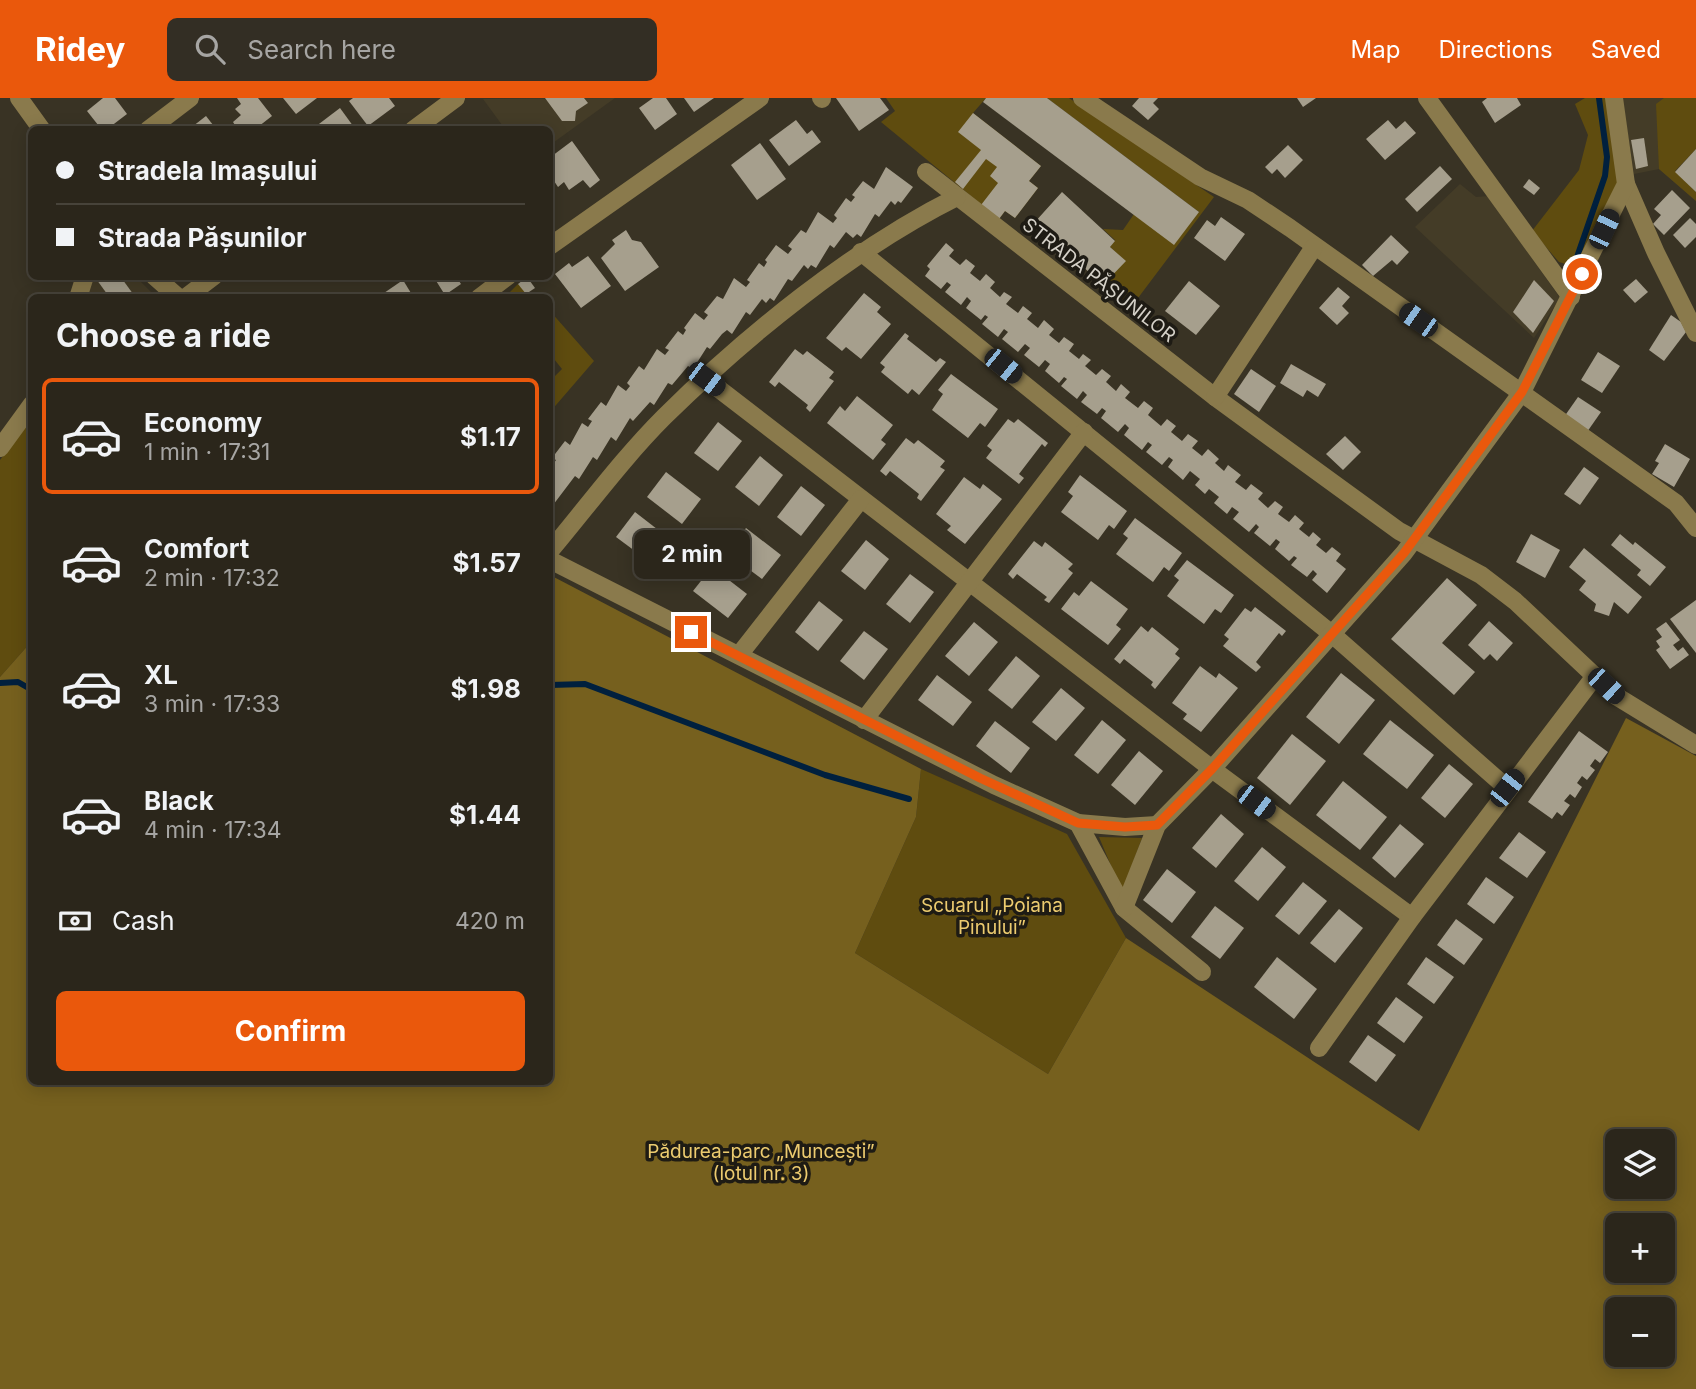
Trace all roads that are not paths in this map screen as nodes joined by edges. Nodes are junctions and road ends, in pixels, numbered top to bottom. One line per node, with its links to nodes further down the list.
1 (19, 98): 8 (street)
2 (190, 98): 9 (street)
3 (456, 98): 10 (street)
4 (760, 98): 14 (street)
5 (1082, 98): 15 (street)
6 (1427, 98): 23 (street)
7 (1615, 98): 12 (street)
8 (39, 126)
9 (153, 126)
10 (418, 126)
11 (926, 172): 13 (street, STRADA PĂȘUNILOR)
12 (1626, 184): 23 (street); 24 (street)
13 (957, 197): 16 (street); 27 (street, STRADA PĂȘUNILOR)
14 (553, 244)
15 (1314, 247): 26 (street); 27 (street)
16 (861, 252): 25 (street); 29 (street)
17 (159, 280): 20 (street)
18 (209, 280): 21 (street)
19 (503, 280): 22 (street)
20 (174, 294)
21 (190, 294)
22 (484, 294)
23 (1571, 297): 26 (street)
24 (1696, 333)
25 (706, 379): 31 (street); 34 (street)
26 (1522, 392): 32 (street); 33 (street)
27 (1216, 397): 33 (street, STRADA PĂȘUNILOR)
28 (28, 410): 30 (street)
29 (1084, 432): 36 (street); 37 (street)
30 (0, 448)
31 (861, 499): 36 (street); 38 (street)
32 (1696, 528)
33 (1415, 539): 37 (street); 39 (street, STRADA PĂȘUNILOR)
34 (553, 547)
35 (553, 562): 38 (street)
36 (968, 582): 40 (street); 42 (street)
37 (1333, 635): 42 (street); 43 (street)
38 (739, 655): 40 (street)
39 (1595, 676): 41 (street, STRADA PĂȘUNILOR); 43 (street)
40 (864, 720): 44 (street)
41 (1696, 745)
42 (1212, 769): 45 (street); 47 (street)
43 (1507, 788): 47 (street)
44 (1078, 823): 45 (street); 46 (street)
45 (1157, 825): 46 (street)
46 (1124, 908): 48 (street)
47 (1412, 917): 49 (street)
48 (1202, 972)
49 (1319, 1048)

